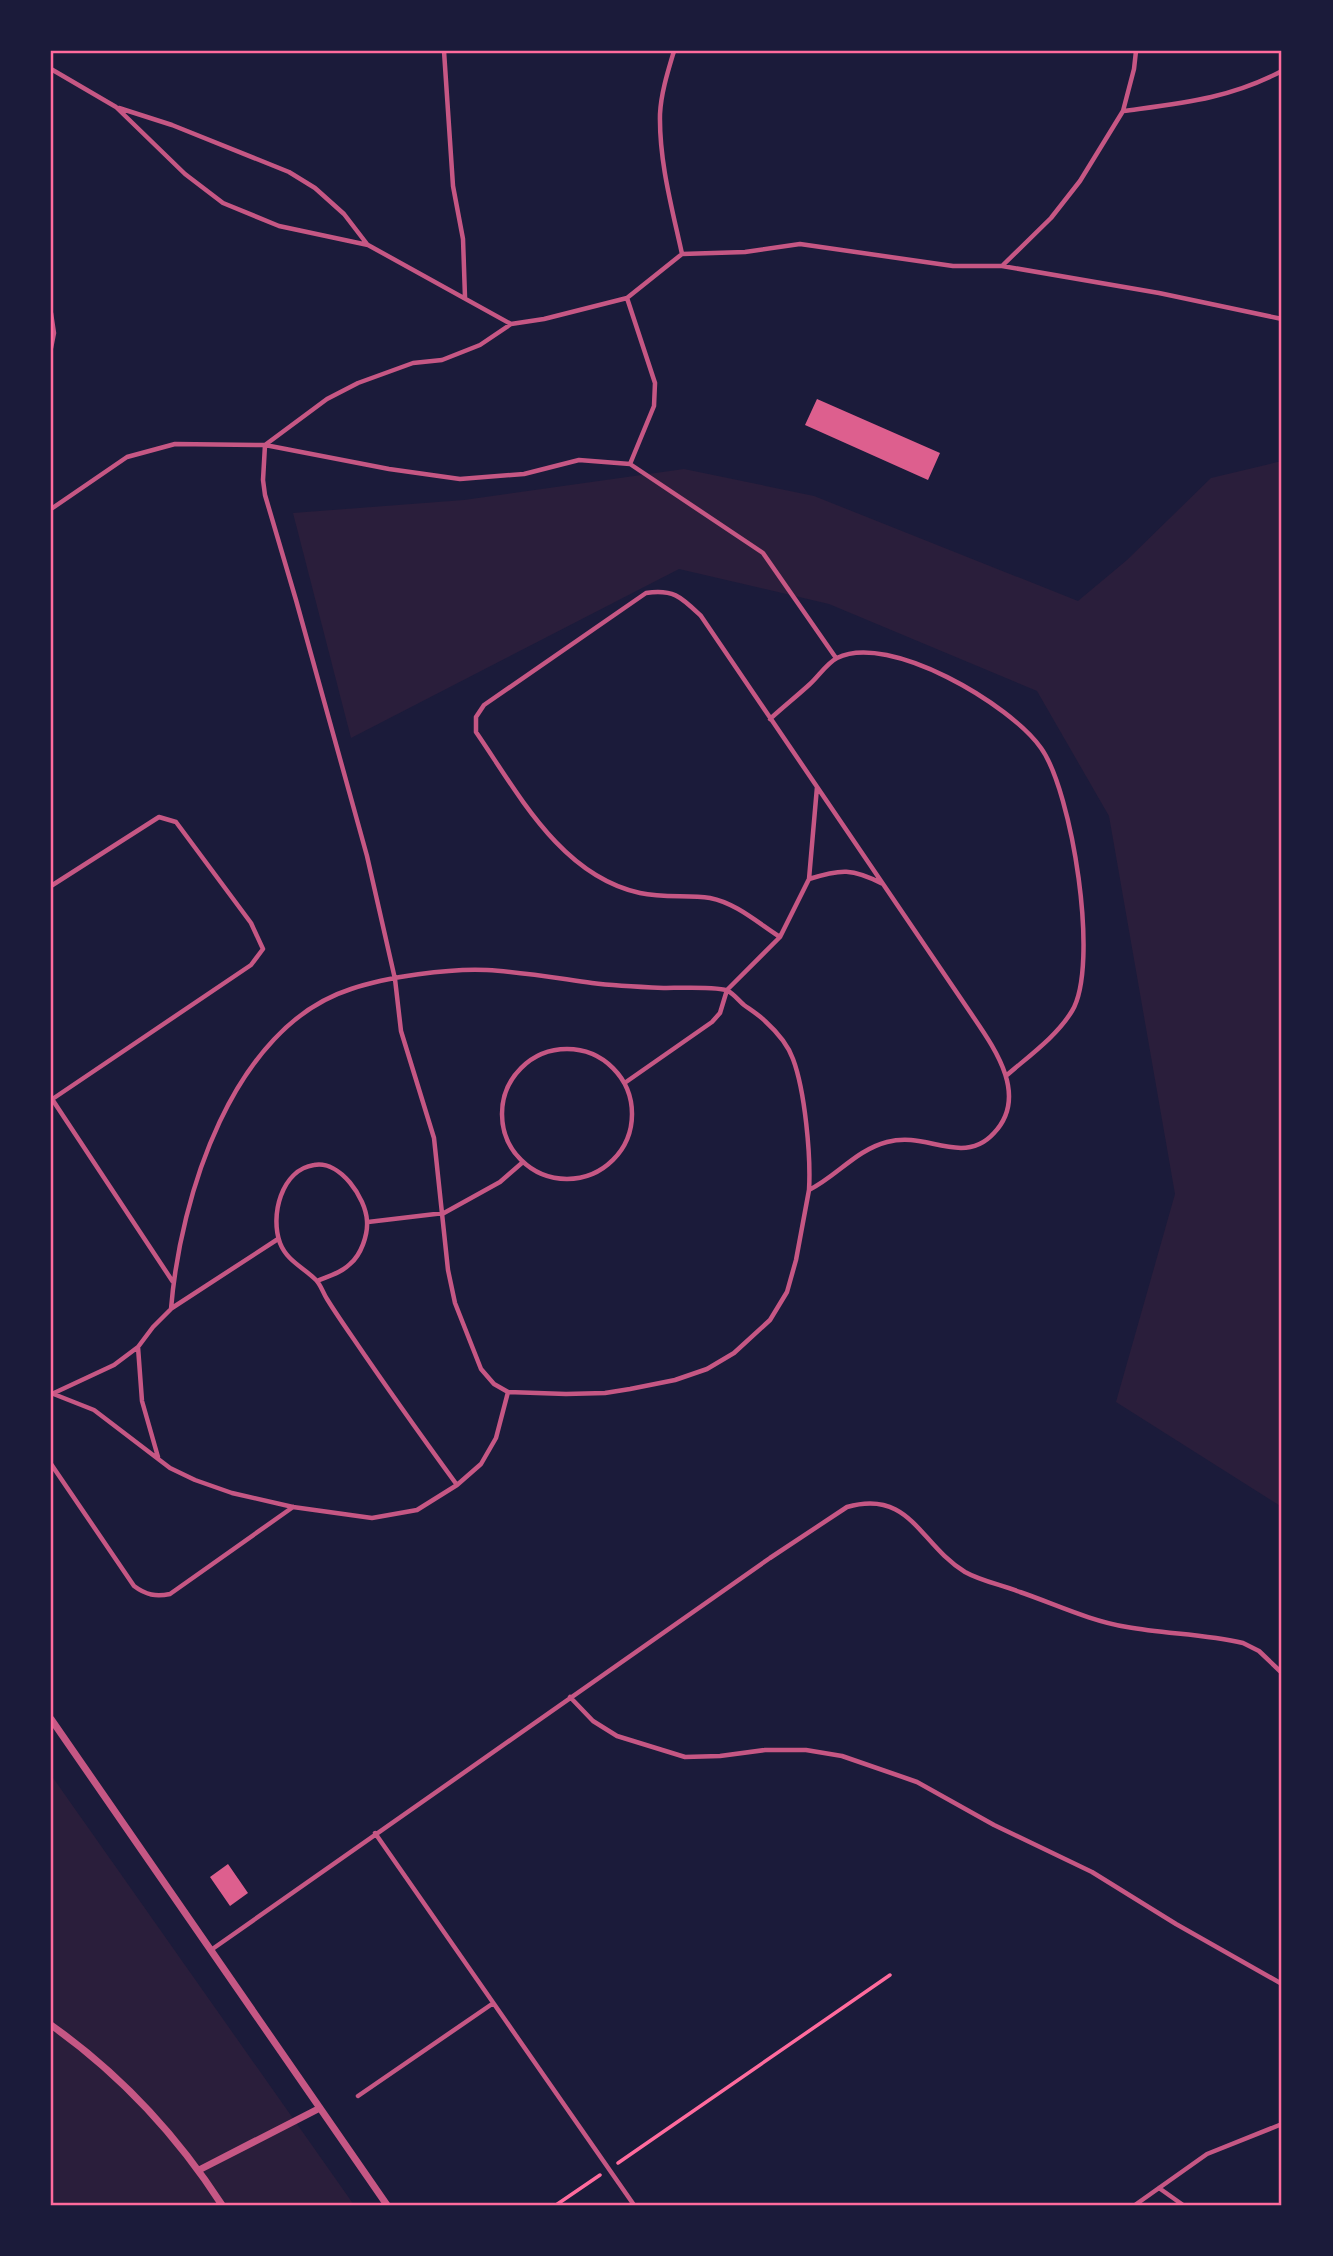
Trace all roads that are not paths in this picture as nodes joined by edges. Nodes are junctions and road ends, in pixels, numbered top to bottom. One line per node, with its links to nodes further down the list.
1 (443, 51): 11 (lane)
2 (674, 51): 9 (lane)
3 (1136, 51): 7 (lane)
4 (51, 69): 6 (lane)
5 (1282, 71): 7 (lane)
6 (116, 107): 8 (lane); 8 (lane)
7 (1123, 111): 10 (lane)
8 (368, 244): 11 (lane)
9 (682, 254): 10 (lane); 12 (lane)
10 (1002, 266): 14 (lane)
11 (465, 298): 15 (lane)
12 (627, 298): 15 (lane); 18 (lane)
13 (51, 313): 16 (lane)
14 (1282, 319)
15 (511, 324): 17 (lane)
16 (51, 348)
17 (265, 445): 18 (lane); 19 (lane); 27 (lane)
18 (630, 464): 20 (lane)
19 (51, 509)
20 (836, 658): 21 (lane); 29 (lane)
21 (770, 719): 22 (lane); 26 (lane)
22 (817, 787): 23 (lane); 24 (lane)
23 (809, 879): 24 (lane); 26 (lane)
24 (884, 884): 29 (lane)
25 (51, 886): 31 (lane)
26 (780, 937): 28 (lane)
27 (395, 979): 28 (lane); 34 (lane); 38 (lane)
28 (727, 990): 30 (lane); 33 (lane)
29 (1007, 1075): 33 (lane)
30 (626, 1082): 32 (lane); 32 (lane)
31 (52, 1099): 38 (lane)
32 (523, 1161): 34 (lane)
33 (809, 1190): 41 (lane)
34 (444, 1213): 35 (lane); 41 (lane)
35 (368, 1223): 36 (lane); 37 (lane)
36 (278, 1239): 37 (lane); 39 (lane)
37 (317, 1281): 45 (lane)
38 (173, 1282): 39 (lane)
39 (171, 1309): 40 (lane)
40 (138, 1347): 42 (lane); 43 (lane)
41 (508, 1392): 45 (lane)
42 (52, 1393): 43 (lane)
43 (158, 1457): 46 (lane)
44 (51, 1464): 46 (lane)
45 (457, 1485): 46 (lane)
46 (293, 1507)
47 (1282, 1673): 48 (lane)
48 (570, 1697): 50 (lane); 52 (lane)
49 (51, 1719): 51 (street)
50 (375, 1833): 51 (lane); 53 (lane)
51 (211, 1950): 56 (street)
52 (1282, 1984)
53 (492, 2004): 55 (lane); 62 (lane)
54 (51, 2025): 58 (street)
55 (358, 2096)
56 (320, 2108): 58 (street); 61 (street)
57 (1282, 2124): 59 (lane)
58 (199, 2170): 60 (street)
59 (1159, 2188): 63 (lane); 64 (lane)
60 (222, 2205)
61 (387, 2205)
62 (634, 2205)
63 (1135, 2205)
64 (1184, 2205)

